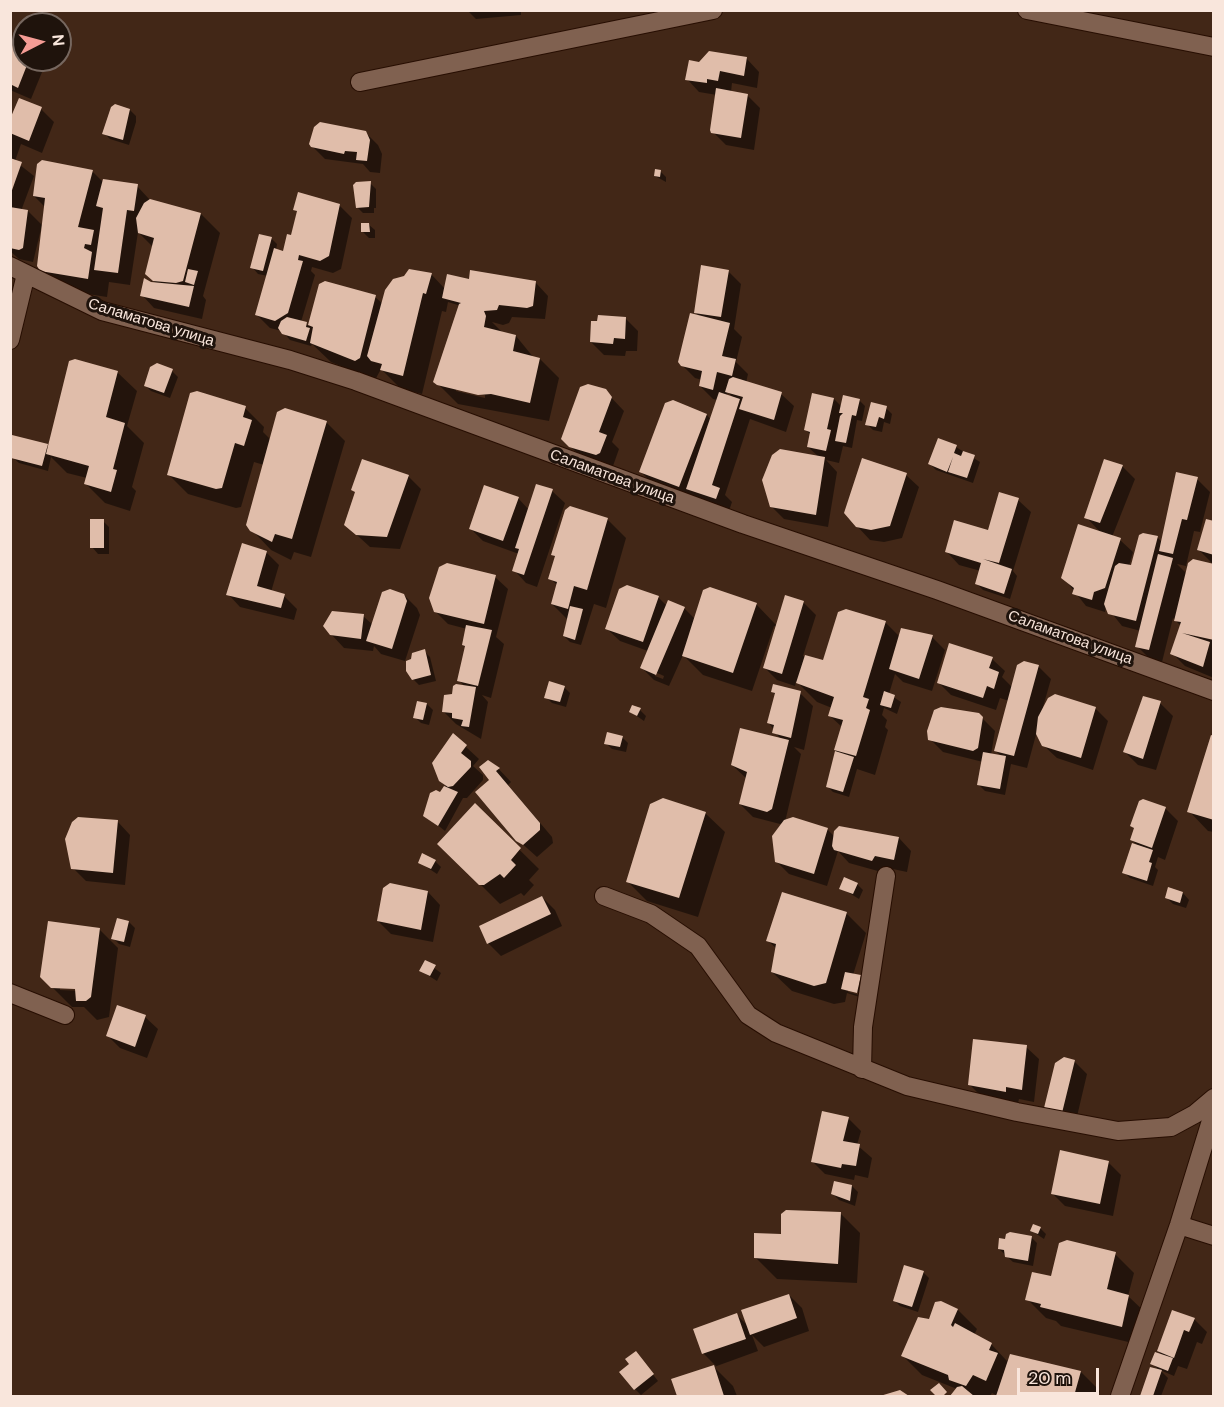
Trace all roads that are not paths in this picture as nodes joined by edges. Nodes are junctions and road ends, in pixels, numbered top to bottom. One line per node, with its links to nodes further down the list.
1 (713, 10): 4 (street)
2 (1027, 10): 3 (street)
3 (1214, 47)
4 (360, 82)
5 (18, 270): 6 (street); 7 (street, Саламатова улица)
6 (10, 340)
7 (1214, 691)
8 (886, 876): 12 (street)
9 (604, 896): 12 (street)
10 (10, 993): 11 (street)
11 (64, 1015)
12 (862, 1070): 13 (street)
13 (1214, 1098)
14 (1214, 1111): 15 (street)
15 (1179, 1225): 16 (street); 17 (street)
16 (1214, 1236)
17 (1120, 1396)

